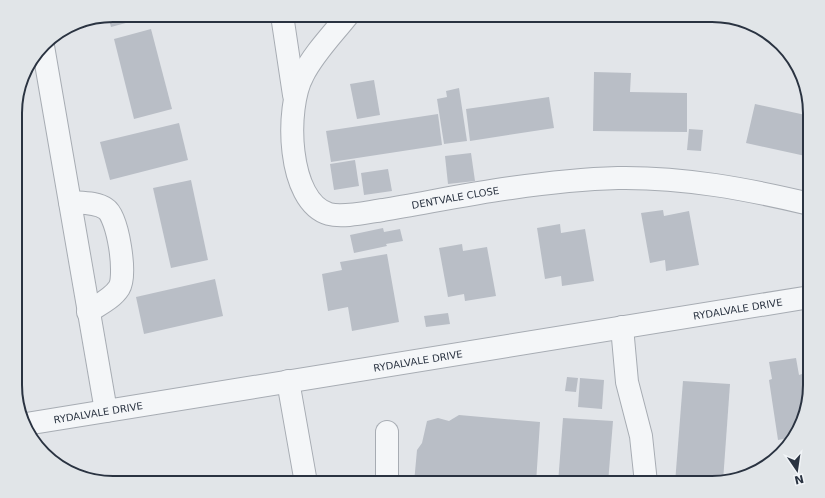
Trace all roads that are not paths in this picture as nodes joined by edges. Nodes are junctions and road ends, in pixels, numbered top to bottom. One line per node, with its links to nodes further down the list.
1 (283, 22): 4 (street)
2 (343, 22): 4 (street, DENTVALE CLOSE)
3 (44, 54): 5 (street)
4 (294, 95): 6 (street, DENTVALE CLOSE)
5 (70, 202): 8 (street); 8 (street)
6 (803, 202)
7 (803, 298): 9 (street, RYDALVALE DRIVE)
8 (88, 312): 11 (street)
9 (622, 327): 10 (street, RYDALVALE DRIVE); 16 (street)
10 (288, 381): 11 (street, RYDALVALE DRIVE); 14 (street)
11 (106, 411): 12 (street, RYDALVALE DRIVE)
12 (30, 423)
13 (387, 432): 15 (street)
14 (305, 476)
15 (387, 476)
16 (645, 476)

